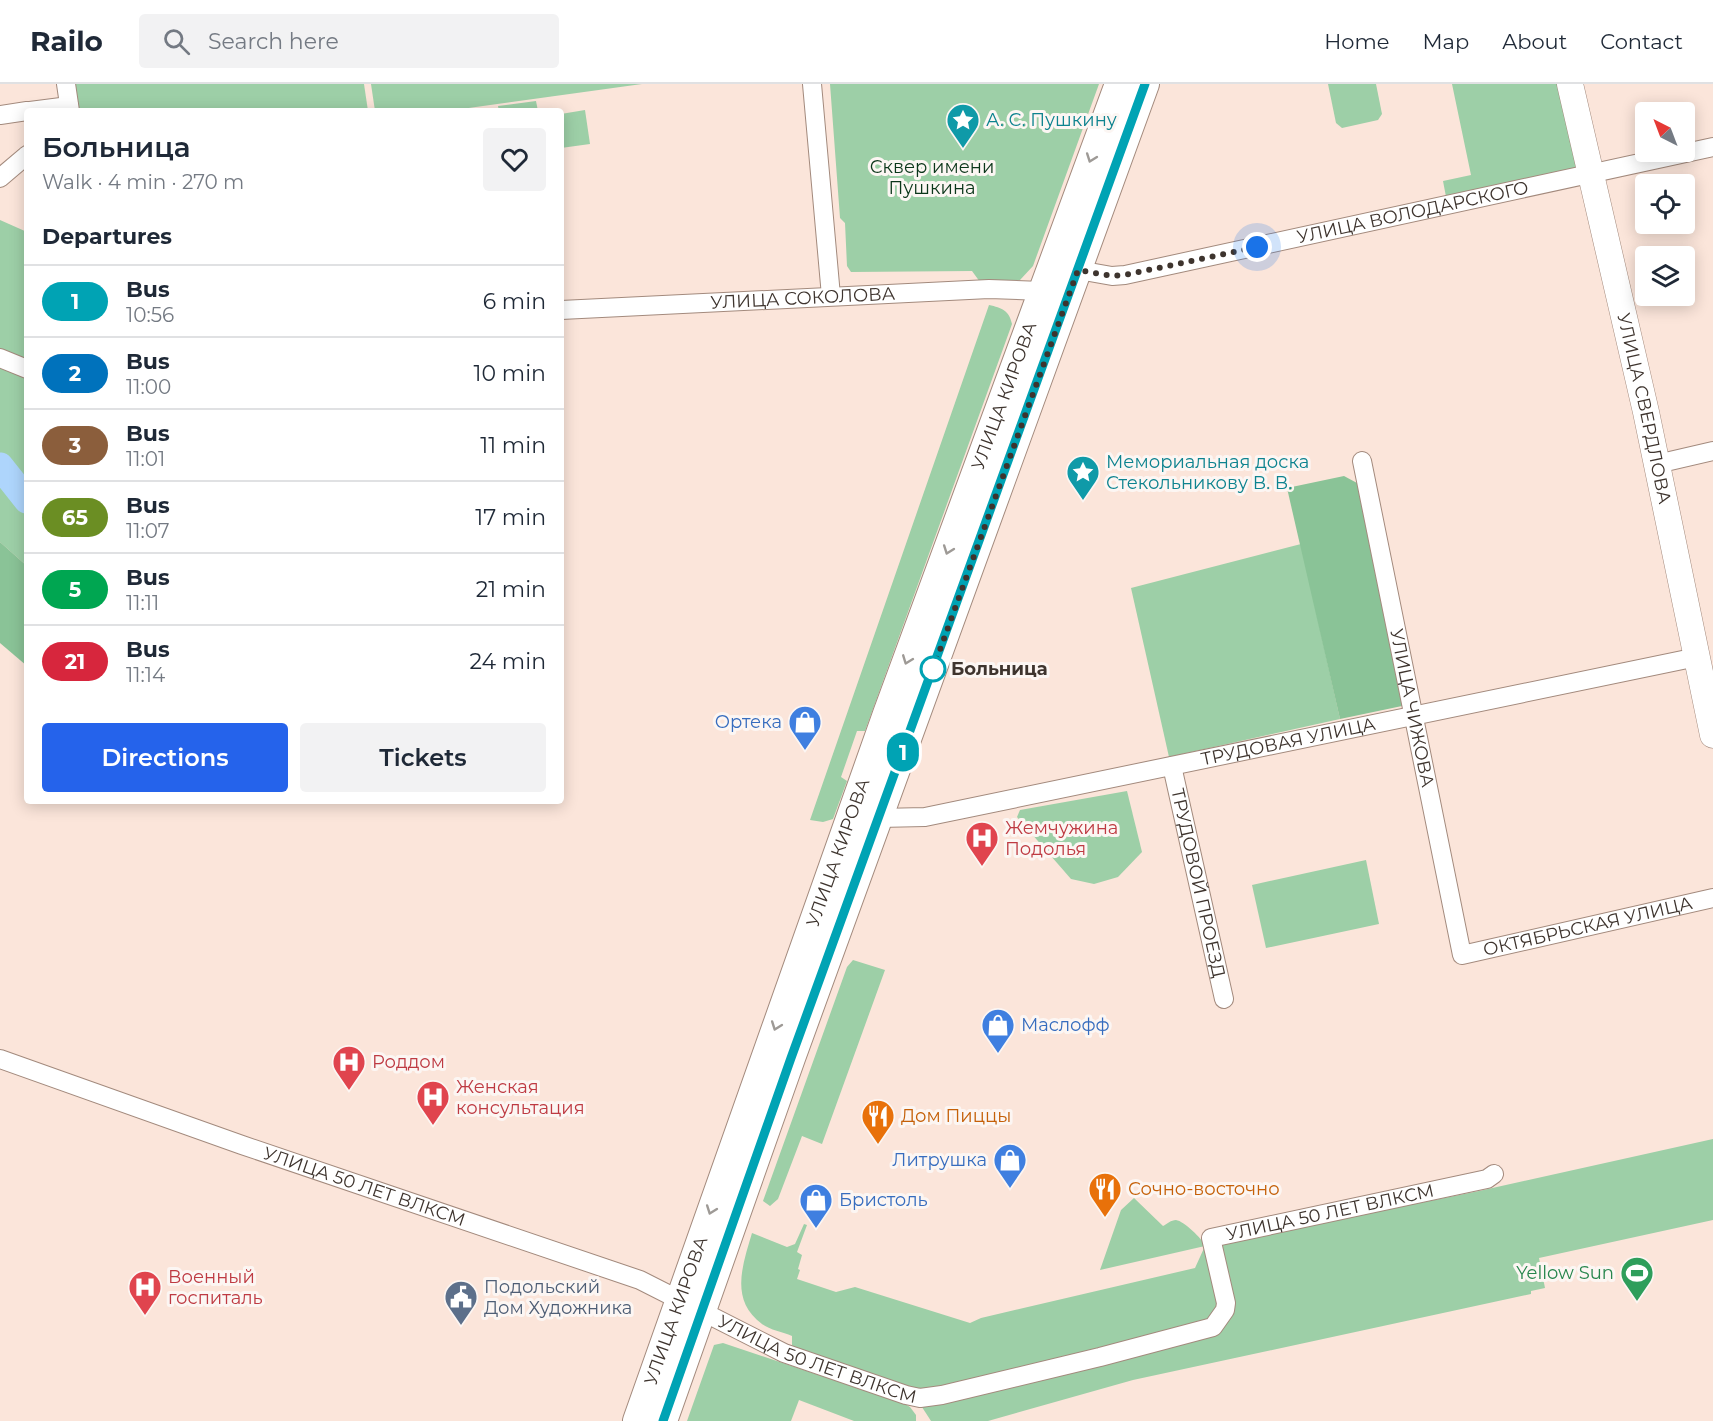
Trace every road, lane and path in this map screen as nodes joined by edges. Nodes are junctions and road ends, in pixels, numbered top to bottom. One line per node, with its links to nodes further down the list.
1 (66, 84): 6 (street)
2 (812, 84): 14 (street)
3 (1119, 84): 13 (main road, УЛИЦА КИРОВА, one-way to 13)
4 (1145, 84): 13 (main road, УЛИЦА КИРОВА)
5 (1570, 84): 11 (street, УЛИЦА СВЕРДЛОВА)
6 (70, 108)
7 (24, 112): 8 (street)
8 (0, 115)
9 (1713, 147): 11 (street, УЛИЦА ВОЛОДАРСКОГО)
10 (24, 158): 12 (street)
11 (1591, 174): 13 (street, УЛИЦА ВОЛОДАРСКОГО); 20 (street, УЛИЦА СВЕРДЛОВА)
12 (0, 178)
13 (1063, 285): 14 (street, УЛИЦА СОКОЛОВА); 21 (main road, УЛИЦА КИРОВА)
14 (831, 296): 15 (street, УЛИЦА СОКОЛОВА)
15 (564, 310)
16 (0, 358): 17 (street)
17 (24, 368)
18 (1713, 451): 20 (street)
19 (1362, 461): 23 (street, УЛИЦА ЧИЖОВА)
20 (1657, 464): 22 (street, УЛИЦА СВЕРДЛОВА)
21 (940, 611): 26 (main road, УЛИЦА КИРОВА); 27 (main road, УЛИЦА КИРОВА, one-way to 27)
22 (1697, 657): 23 (street, ТРУДОВАЯ УЛИЦА); 24 (street, УЛИЦА СВЕРДЛОВА)
23 (1413, 716): 25 (street, ТРУДОВАЯ УЛИЦА); 29 (street, УЛИЦА ЧИЖОВА)
24 (1713, 735)
25 (1172, 766): 26 (street, ТРУДОВАЯ УЛИЦА); 30 (street, ТРУДОВОЙ ПРОЕЗД)
26 (879, 818): 27 (main road, УЛИЦА КИРОВА)
27 (852, 852): 33 (main road, УЛИЦА КИРОВА)
28 (1713, 898): 29 (street, ОКТЯБРЬСКАЯ УЛИЦА)
29 (1462, 955)
30 (1224, 999)
31 (0, 1059): 33 (street, УЛИЦА 50 ЛЕТ ВЛКСМ)
32 (1494, 1174): 33 (street, УЛИЦА 50 ЛЕТ ВЛКСМ)
33 (690, 1305): 34 (main road, УЛИЦА КИРОВА); 35 (main road, УЛИЦА КИРОВА)
34 (637, 1421)
35 (663, 1421)

